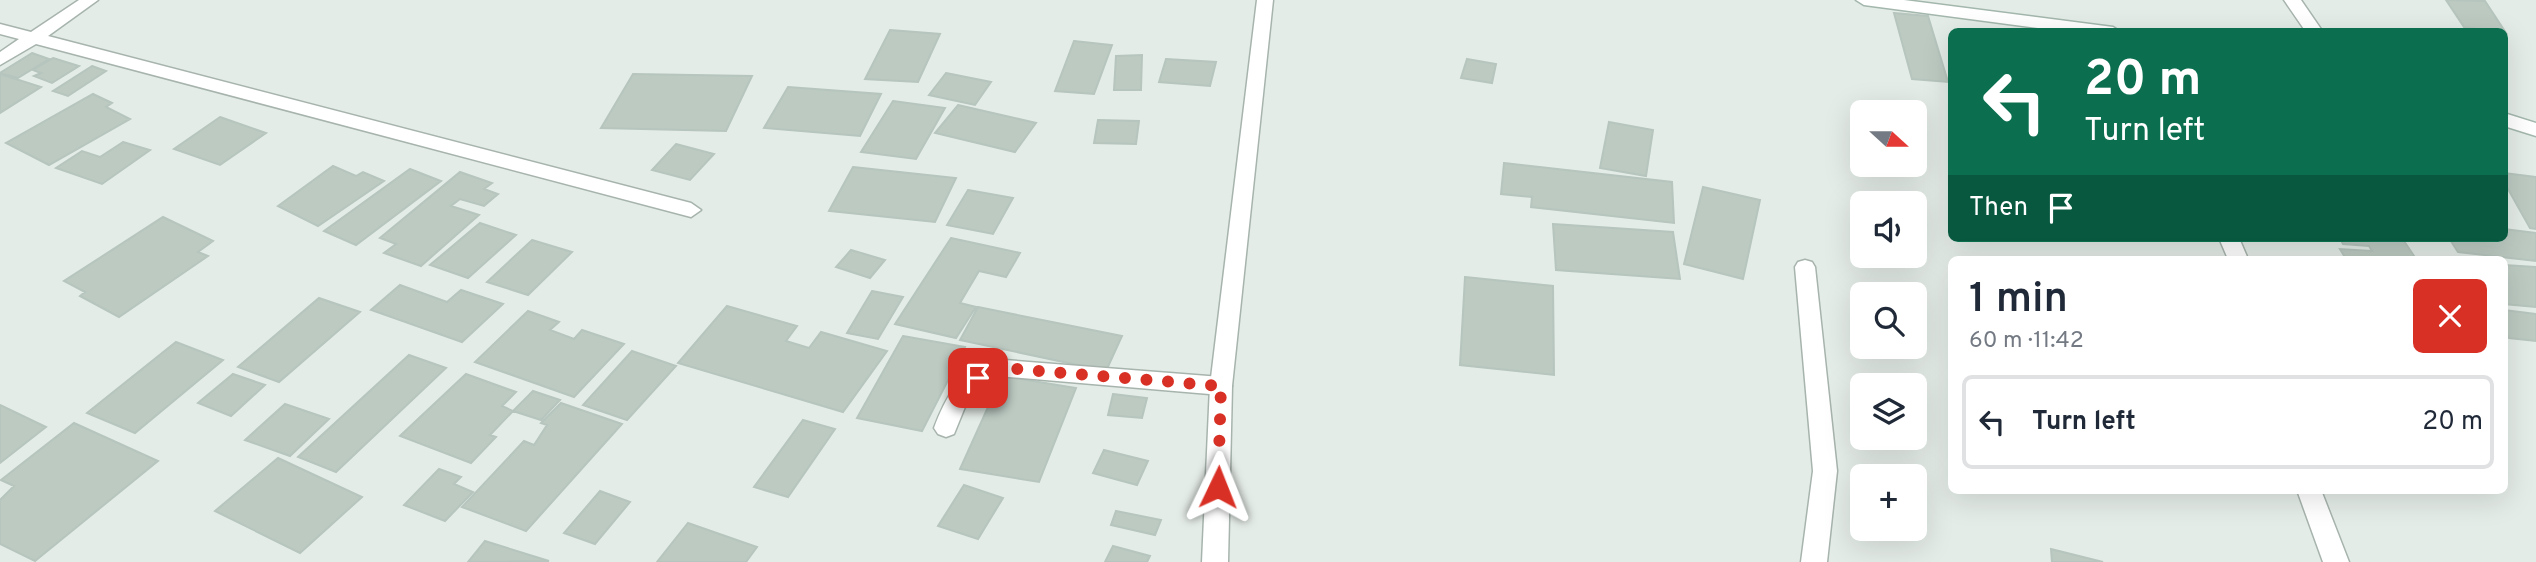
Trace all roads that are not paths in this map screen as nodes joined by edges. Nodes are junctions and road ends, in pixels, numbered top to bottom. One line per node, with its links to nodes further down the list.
1 (90, 0): 8 (street)
2 (1265, 0): 14 (street)
3 (1864, 0): 5 (street)
4 (2292, 0): 6 (street)
5 (2082, 28)
6 (2312, 28)
7 (0, 29): 8 (street)
8 (36, 38): 9 (street); 12 (street)
9 (0, 60)
10 (2508, 120): 11 (street)
11 (2536, 130)
12 (691, 210)
13 (1805, 267): 18 (street)
14 (1221, 386): 15 (street); 17 (street)
15 (946, 428)
16 (2310, 494): 19 (street)
17 (1215, 562)
18 (1814, 562)
19 (2336, 562)

